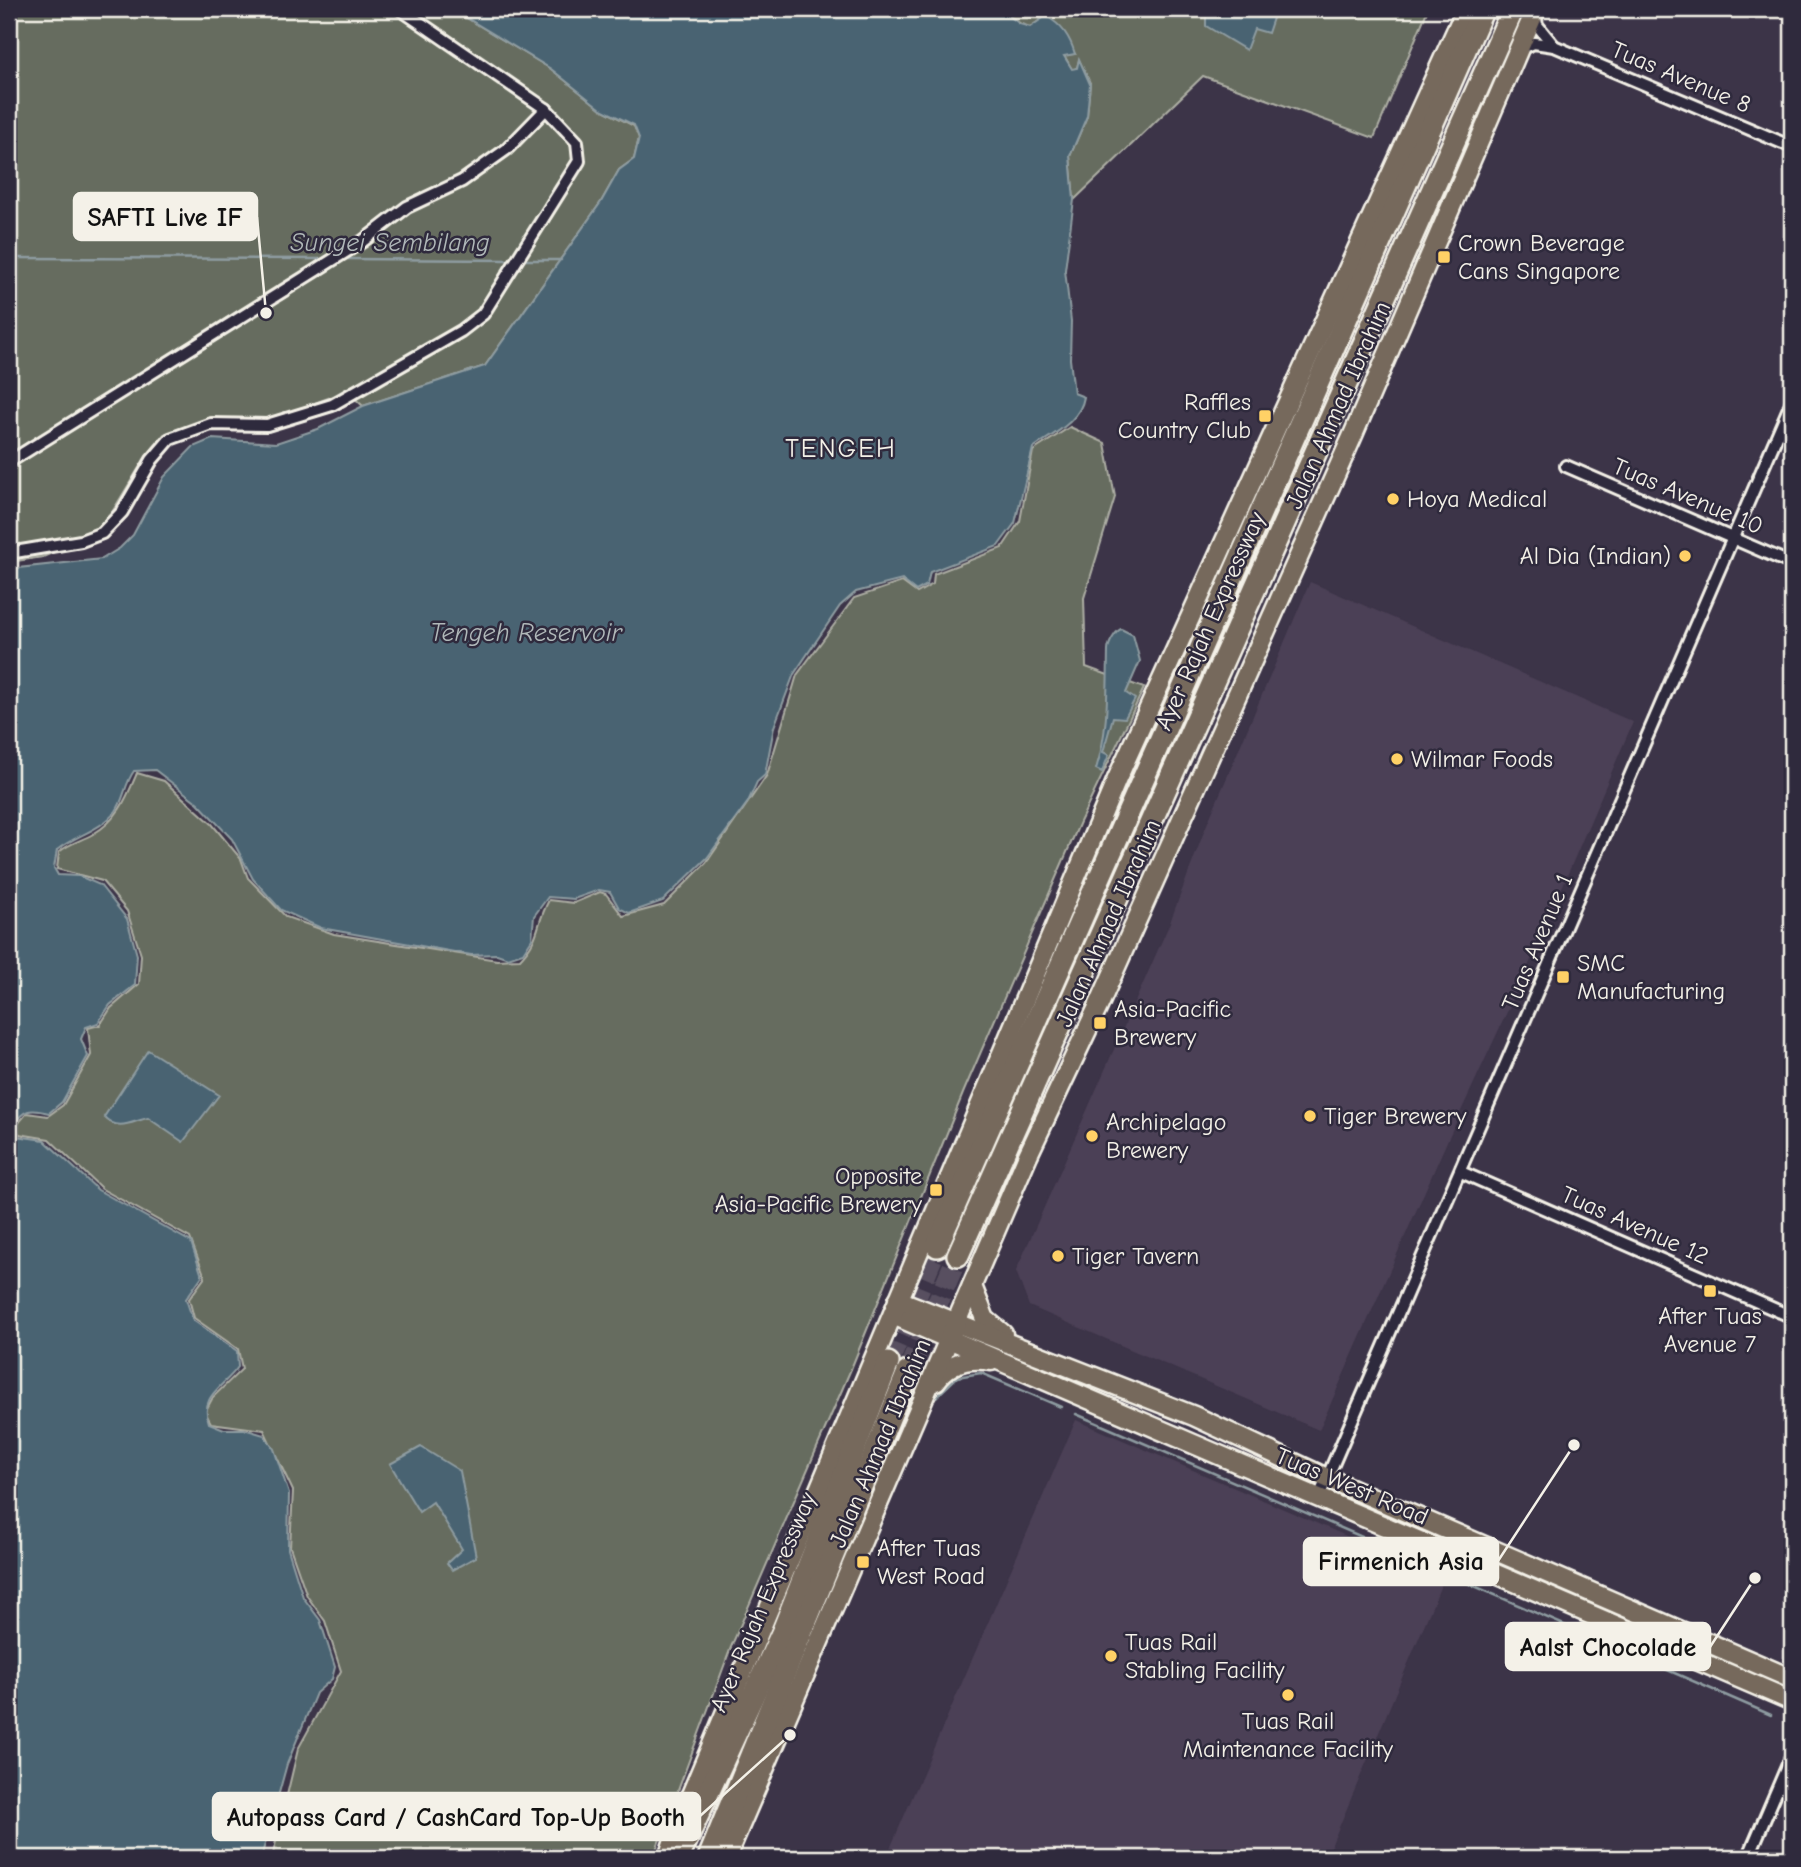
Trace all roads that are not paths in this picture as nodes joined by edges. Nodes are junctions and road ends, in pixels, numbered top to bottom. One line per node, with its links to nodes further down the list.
1 (400, 9): 8 (street)
2 (1466, 9): 20 (main road, Jalan Ahmad Ibrahim)
3 (1483, 9): 17 (highway, Ayer Rajah Expressway)
4 (1513, 9): 18 (highway, Ayer Rajah Expressway)
5 (1536, 9): 6 (street); 7 (main road, Jalan Ahmad Ibrahim)
6 (1554, 46): 7 (street, Tuas Avenue 8); 9 (street, Tuas Avenue 8)
7 (1517, 50): 19 (main road, Jalan Ahmad Ibrahim)
8 (546, 109): 11 (street); 14 (street)
9 (1792, 146)
10 (1792, 401): 13 (street, Tuas Avenue 1)
11 (9, 462)
12 (1566, 466): 13 (street, Tuas Avenue 10)
13 (1734, 538): 15 (street, Tuas Avenue 10); 16 (street, Tuas Avenue 1)
14 (9, 553)
15 (1792, 564)
16 (1461, 1172): 21 (street, Tuas Avenue 12); 26 (street, Tuas Avenue 1)
17 (937, 1246)
18 (958, 1255)
19 (972, 1286): 22 (main road, Jalan Ahmad Ibrahim); 23 (main road)
20 (896, 1307): 22 (main road, Tuas West Road); 31 (main road, Jalan Ahmad Ibrahim)
21 (1792, 1317)
22 (954, 1330): 23 (main road, Tuas West Road); 24 (main road, Tuas West Road); 25 (main road, Jalan Ahmad Ibrahim)
23 (1020, 1346): 26 (main road, Tuas West Road)
24 (1013, 1365): 25 (main road); 27 (main road, Tuas West Road)
25 (929, 1389): 34 (main road, Jalan Ahmad Ibrahim)
26 (1326, 1478): 27 (street, Tuas Avenue 1); 28 (main road, Tuas West Road)
27 (1318, 1499): 29 (main road, Tuas West Road)
28 (1792, 1679)
29 (1792, 1701)
30 (1792, 1755): 35 (street)
31 (668, 1858)
32 (678, 1858): 33 (highway, Ayer Rajah Expressway)
33 (709, 1858)
34 (726, 1858)
35 (1748, 1858)

